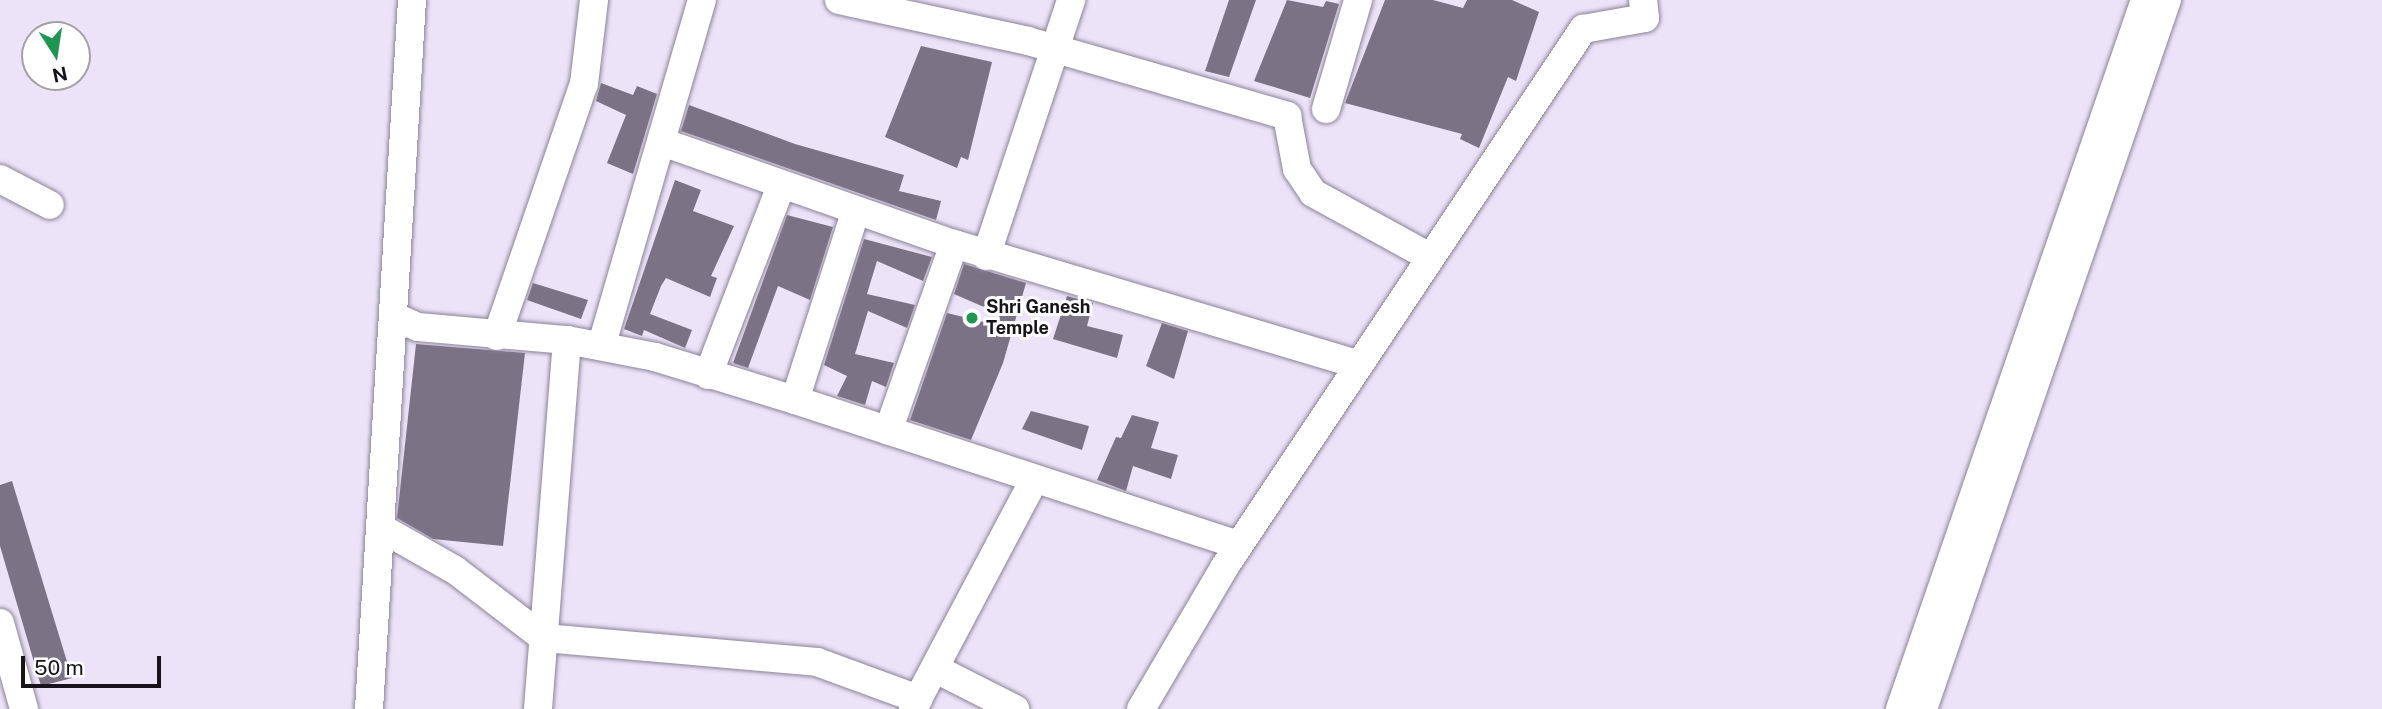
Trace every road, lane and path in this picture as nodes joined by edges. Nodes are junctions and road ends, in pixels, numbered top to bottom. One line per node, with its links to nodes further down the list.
1 (412, 0): 21 (street)
2 (594, 0): 22 (street)
3 (702, 0): 13 (street)
4 (839, 0): 10 (street)
5 (1071, 0): 11 (street)
6 (1358, 0): 12 (street)
7 (1643, 0): 20 (street)
8 (2145, 0): 41 (street)
9 (2167, 0): 42 (street)
10 (882, 4): 11 (street)
11 (1057, 49): 19 (street); 20 (street)
12 (1326, 109)
13 (662, 142): 15 (street); 24 (street)
14 (0, 179): 16 (street)
15 (780, 186): 17 (street); 26 (street)
16 (50, 205)
17 (855, 213): 18 (street); 27 (street)
18 (954, 244): 19 (street); 28 (street)
19 (986, 256): 25 (street)
20 (1429, 256): 25 (street)
21 (393, 316): 22 (street); 30 (street)
22 (497, 336): 23 (street)
23 (567, 340): 24 (street); 33 (street)
24 (602, 344): 26 (street)
25 (1357, 364): 31 (street)
26 (708, 375): 27 (street)
27 (795, 400): 28 (street)
28 (888, 431): 29 (street)
29 (1034, 480): 31 (street); 34 (street)
30 (382, 528): 33 (street); 37 (street)
31 (1239, 545): 40 (street)
32 (0, 623): 36 (street)
33 (544, 638): 35 (street); 38 (street)
34 (936, 669): 35 (street); 39 (street)
35 (916, 704)
36 (24, 709)
37 (369, 709)
38 (538, 709)
39 (1015, 709)
40 (1141, 709)
41 (1900, 709)
42 (1923, 709)

